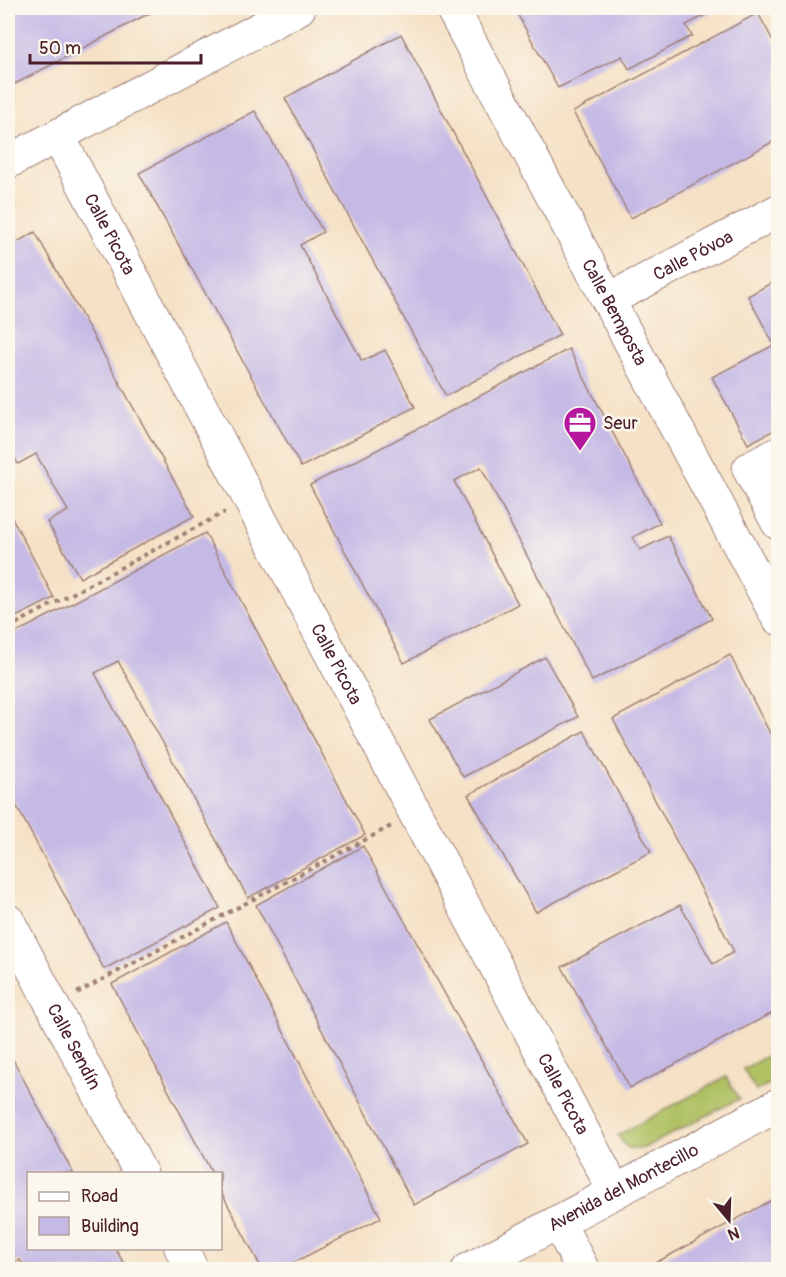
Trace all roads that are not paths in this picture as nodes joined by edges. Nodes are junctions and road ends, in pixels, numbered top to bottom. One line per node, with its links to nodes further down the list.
1 (299, 8): 3 (street)
2 (452, 8): 6 (street, Calle Bemposta)
3 (58, 136): 4 (street); 14 (street, Calle Picota)
4 (8, 162)
5 (778, 211): 6 (street, Calle Póvoa)
6 (609, 300): 9 (street, Calle Bemposta)
7 (778, 454): 8 (street)
8 (778, 523): 9 (street)
9 (738, 543): 10 (street, Calle Bemposta)
10 (778, 618)
11 (8, 921): 13 (street, Calle Sendín)
12 (778, 1105): 14 (street, Avenida del Montecillo)
13 (140, 1172)
14 (615, 1192): 15 (street, Avenida del Montecillo)
15 (558, 1222): 18 (street, Avenida del Montecillo); 19 (street)
16 (182, 1250): 17 (street)
17 (192, 1269)
18 (468, 1269)
19 (583, 1269)

